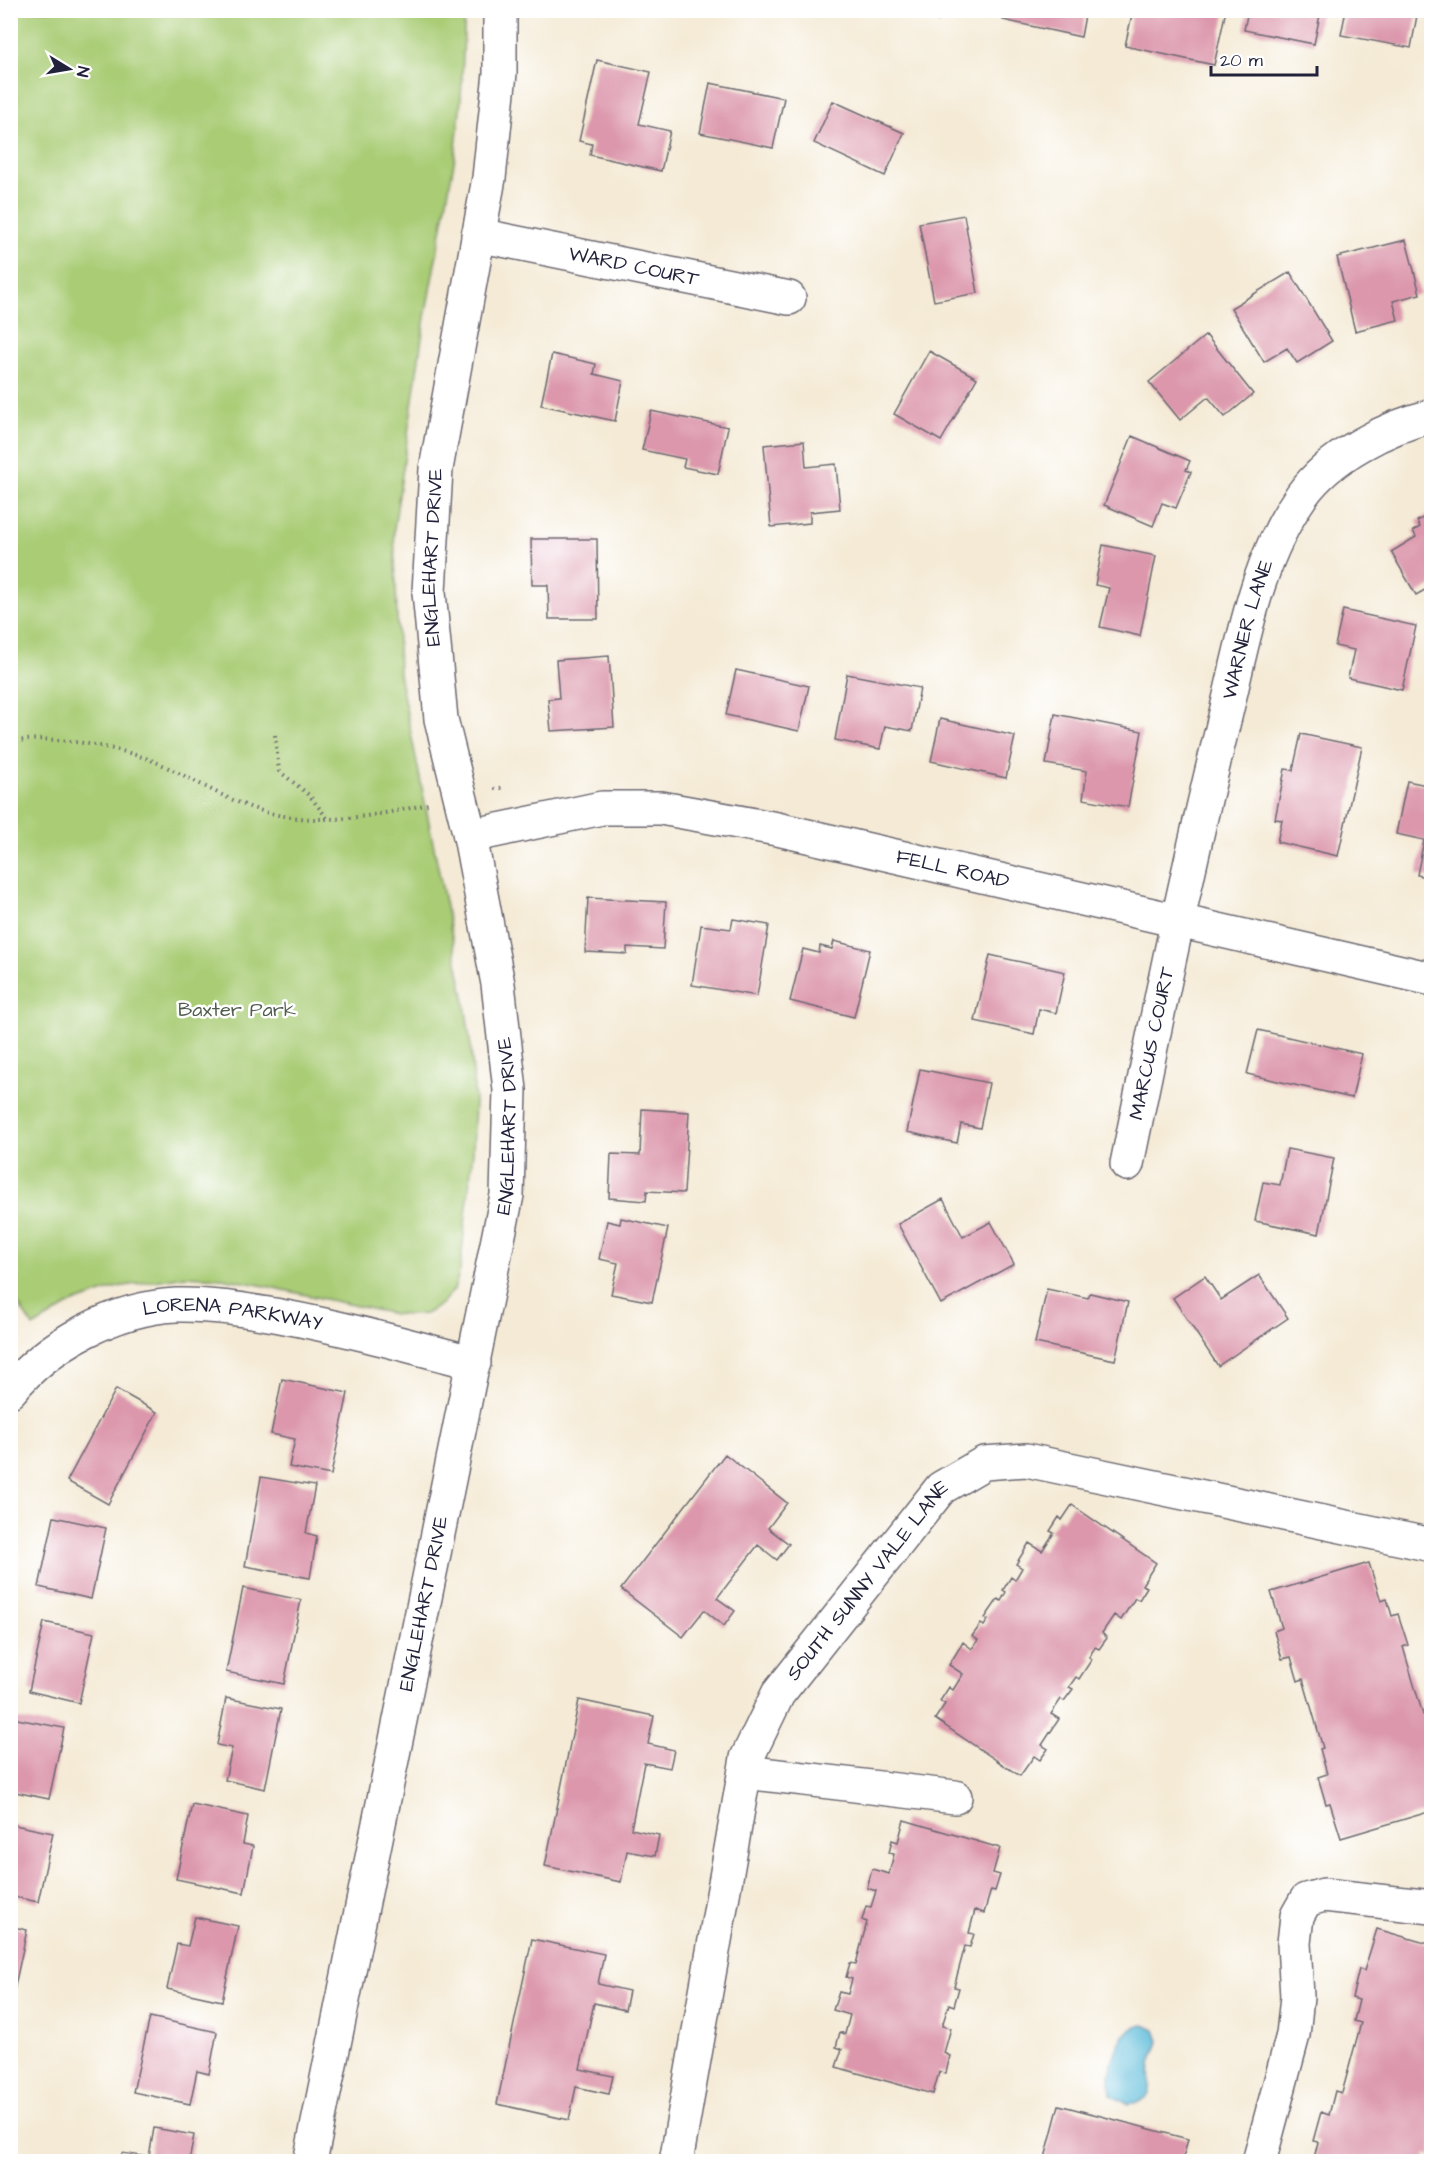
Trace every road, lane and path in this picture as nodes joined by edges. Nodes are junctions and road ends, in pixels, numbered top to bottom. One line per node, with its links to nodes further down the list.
1 (500, 10): 2 (street, ENGLEHART DRIVE)
2 (478, 235): 3 (street, WARD COURT); 9 (street, ENGLEHART DRIVE)
3 (789, 298)
4 (1431, 416): 10 (street, WARNER LANE)
5 (276, 735): 8 (path)
6 (10, 743): 8 (path)
7 (423, 806): 8 (path)
8 (327, 818)
9 (470, 836): 10 (street, FELL ROAD); 13 (street, ENGLEHART DRIVE)
10 (1177, 922): 11 (street, FELL ROAD); 12 (street, MARCUS COURT)
11 (1431, 979)
12 (1127, 1164)
13 (474, 1363): 14 (street, LORENA PARKWAY); 19 (street, ENGLEHART DRIVE)
14 (10, 1391)
15 (1431, 1545): 16 (street, SOUTH SUNNY VALE LANE)
16 (745, 1772): 17 (street); 20 (street, SOUTH SUNNY VALE LANE)
17 (955, 1797)
18 (1431, 1907): 21 (street)
19 (310, 2162)
20 (676, 2162)
21 (1259, 2162)

